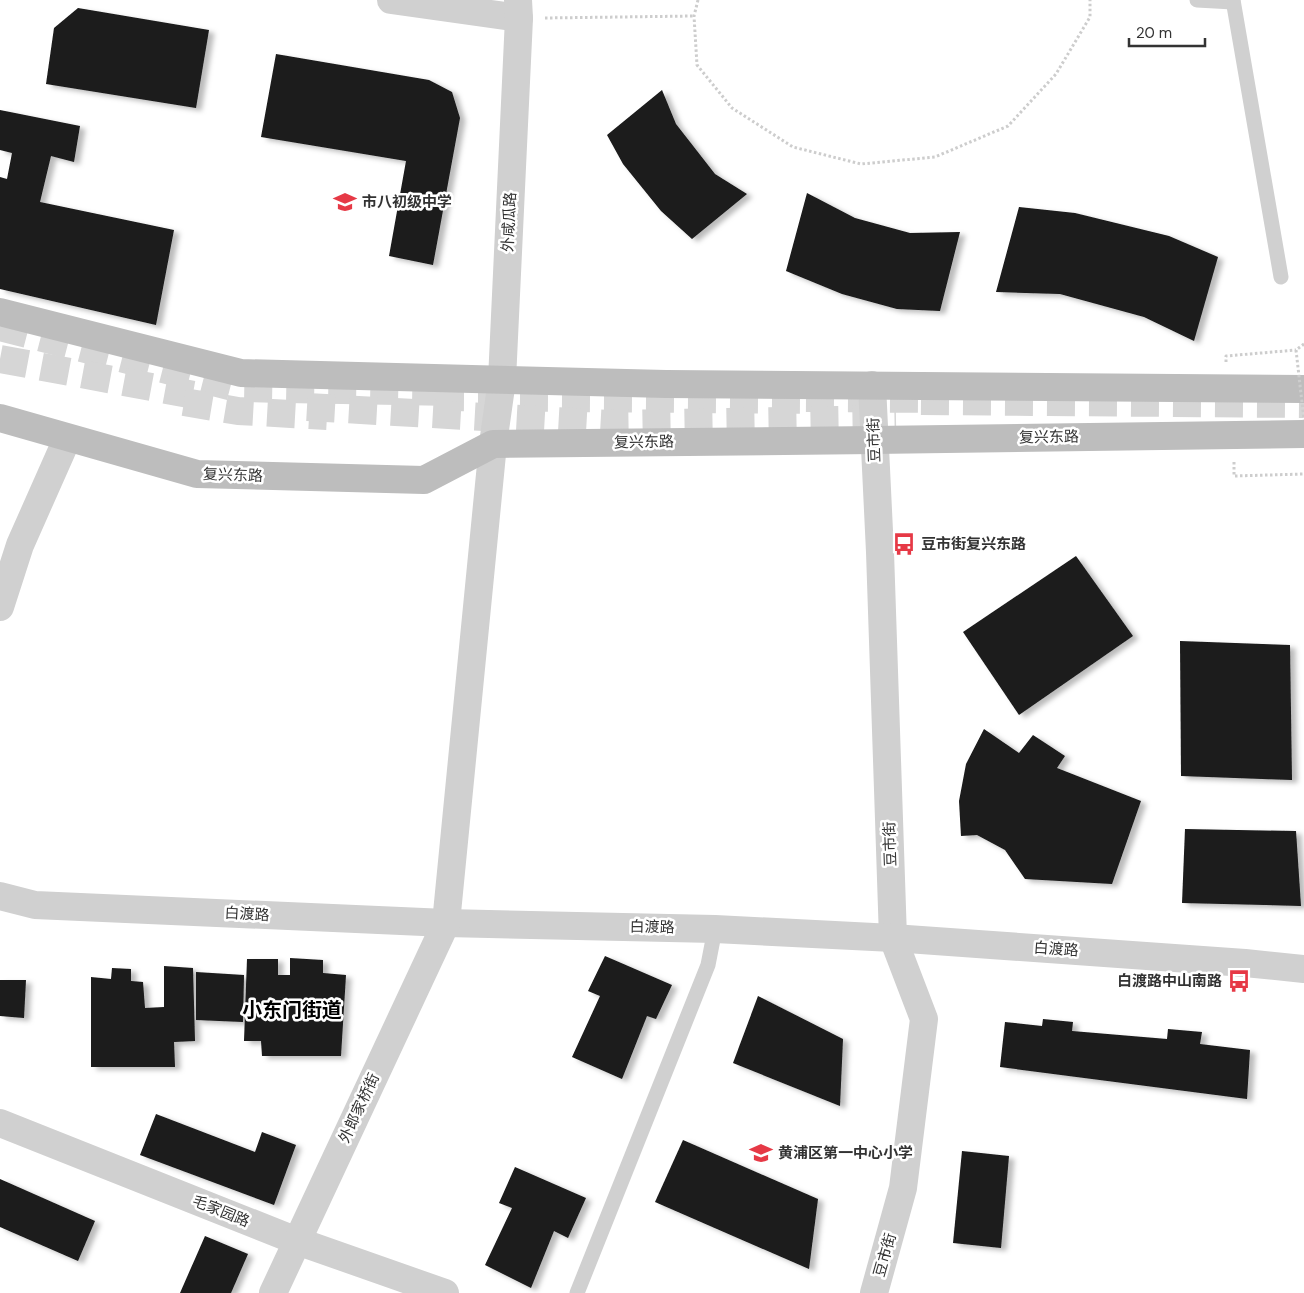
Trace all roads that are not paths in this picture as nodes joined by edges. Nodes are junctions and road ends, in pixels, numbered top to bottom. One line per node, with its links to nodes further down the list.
1 (391, 0): 4 (street)
2 (1197, 0): 3 (lane)
3 (1233, 1): 5 (lane)
4 (518, 9): 7 (street, 外咸瓜路)
5 (1281, 277)
6 (0, 312): 7 (main road)
7 (502, 380): 8 (main road); 14 (street, 外咸瓜路)
8 (872, 385): 9 (main road); 13 (street, 豆市街)
9 (1304, 389)
10 (0, 418): 12 (main road, 复兴东路)
11 (1304, 434): 13 (main road, 复兴东路)
12 (67, 438): 14 (main road, 复兴东路); 15 (street)
13 (874, 440): 14 (main road, 复兴东路); 19 (street, 豆市街)
14 (493, 444): 17 (street, 外郎家桥街)
15 (0, 607)
16 (0, 896): 17 (street, 白渡路)
17 (446, 923): 18 (street, 白渡路); 22 (street, 外郎家桥街)
18 (715, 929): 19 (street, 白渡路); 25 (lane)
19 (893, 938): 20 (street, 白渡路); 26 (street, 豆市街)
20 (1304, 969)
21 (0, 1123): 22 (street, 毛家园路)
22 (297, 1241): 23 (street, 外郎家桥街); 24 (street, 毛家园路)
23 (274, 1293)
24 (445, 1293)
25 (577, 1293)
26 (874, 1293)

